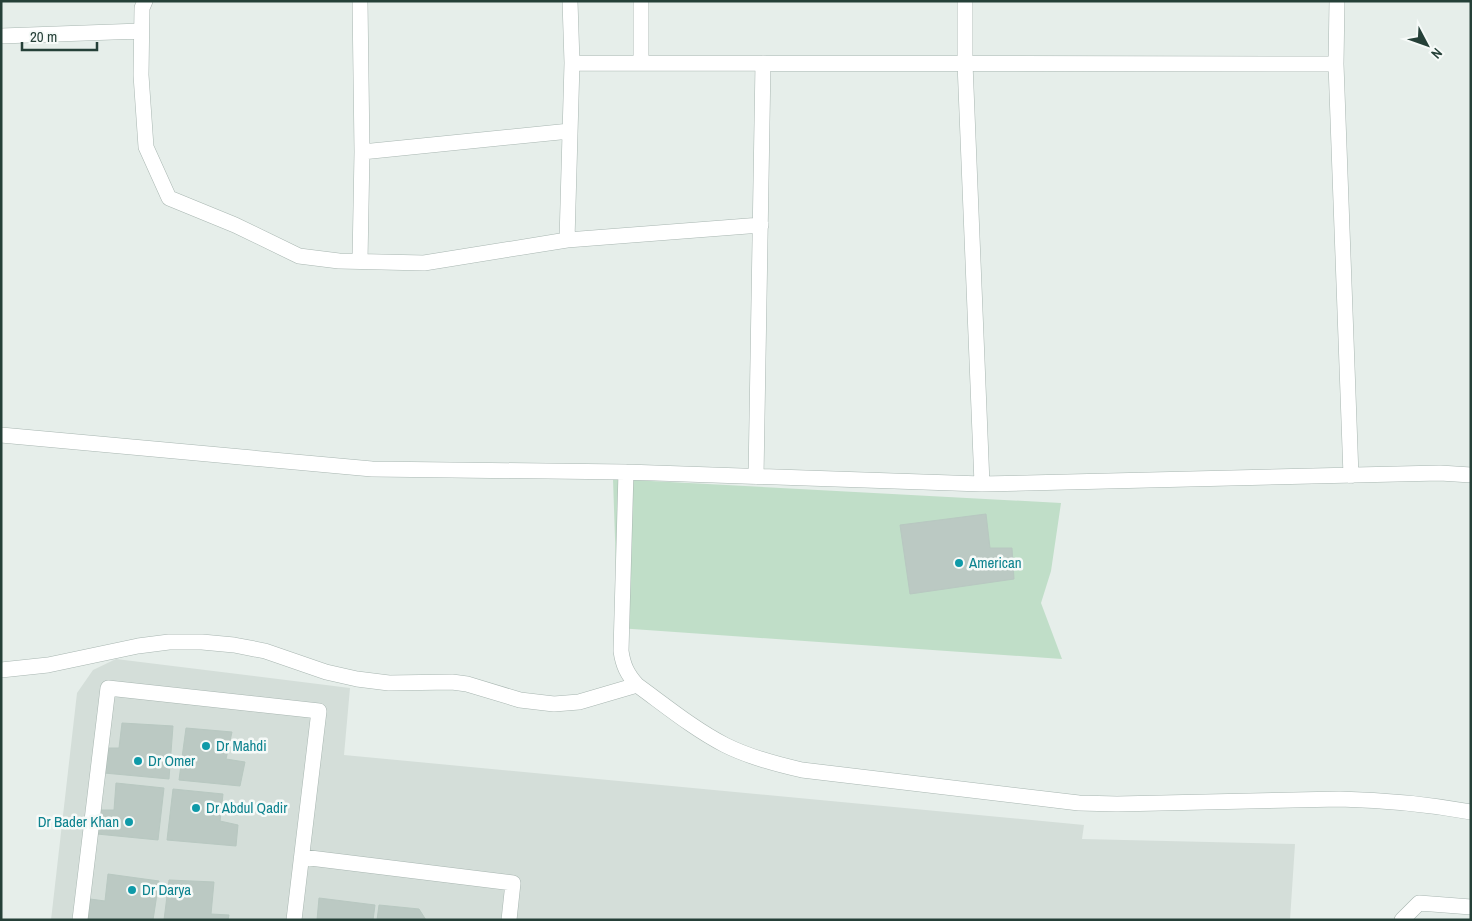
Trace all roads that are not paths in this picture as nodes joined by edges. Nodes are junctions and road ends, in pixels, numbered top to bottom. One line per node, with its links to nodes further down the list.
1 (145, 1): 7 (street)
2 (360, 1): 15 (street)
3 (570, 1): 9 (street)
4 (641, 1): 10 (street)
5 (965, 1): 12 (street)
6 (1337, 1): 13 (street)
7 (141, 31): 8 (street); 18 (street)
8 (1, 36)
9 (572, 63): 10 (street); 14 (street)
10 (641, 63): 11 (street)
11 (763, 63): 12 (street); 16 (street)
12 (965, 64): 13 (street); 24 (street)
13 (1336, 64): 22 (street)
14 (570, 131): 15 (street); 17 (street)
15 (362, 152): 18 (street)
16 (761, 225): 17 (street); 23 (street)
17 (567, 240): 18 (street)
18 (360, 261)
19 (1, 435): 20 (street)
20 (626, 472): 23 (street); 26 (street)
21 (1471, 475): 22 (street)
22 (1351, 476): 24 (street)
23 (756, 477): 24 (street)
24 (982, 484)
25 (1, 670): 26 (street)
26 (637, 685): 27 (street)
27 (1471, 812)
28 (302, 857): 30 (street); 31 (street); 32 (street)
29 (1471, 907): 33 (street)
30 (80, 920)
31 (294, 920)
32 (508, 920)
33 (1402, 920)

